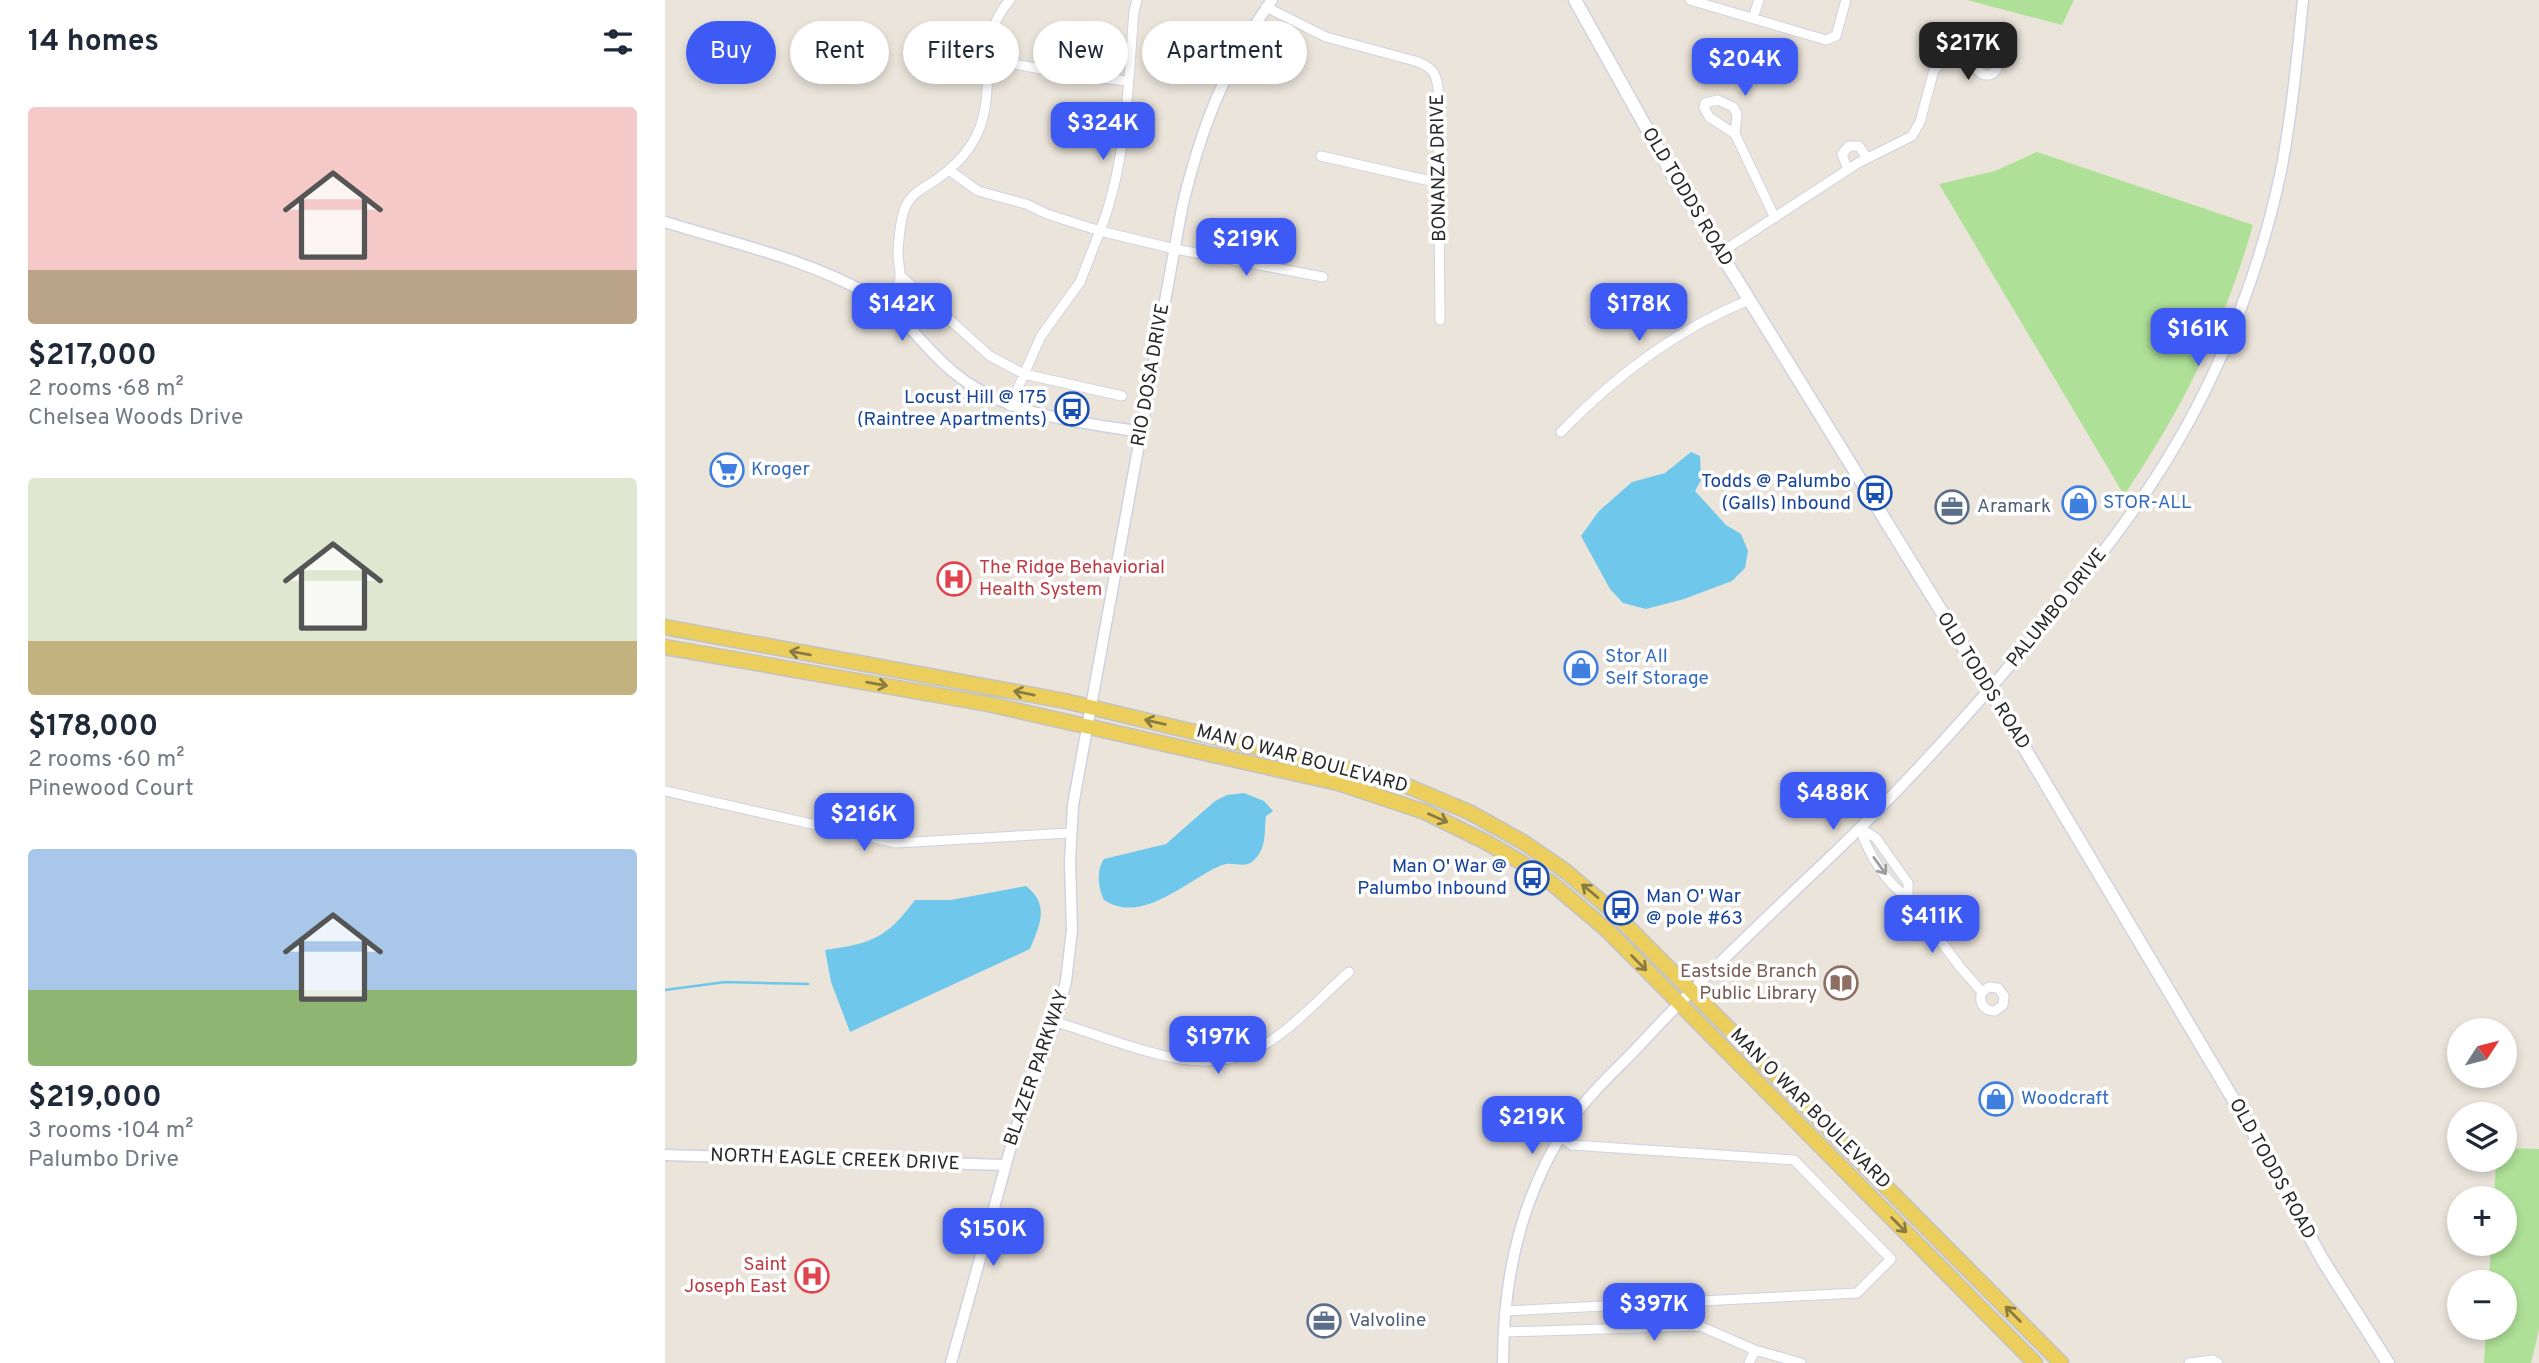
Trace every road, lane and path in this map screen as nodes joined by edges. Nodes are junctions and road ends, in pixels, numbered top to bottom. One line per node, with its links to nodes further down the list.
1 (993, 0): 10 (street)
2 (1010, 0): 10 (street)
3 (1137, 0): 16 (street)
4 (1690, 0): 11 (street)
5 (1759, 0): 11 (street)
6 (1846, 0): 11 (street)
7 (2304, 0): 42 (street, PALUMBO DRIVE)
8 (1578, 1): 29 (main road, OLD TODDS ROAD)
9 (1269, 4): 24 (street, BONANZA DRIVE); 28 (street, RIO DOSA DRIVE)
10 (1003, 8): 12 (street)
11 (1753, 18)
12 (995, 21)
13 (1955, 57): 14 (street); 15 (street); 15 (street)
14 (1976, 62)
15 (1936, 68): 21 (street)
16 (1128, 81)
17 (988, 84): 22 (street)
18 (1128, 84): 27 (street)
19 (1735, 134): 25 (street)
20 (1321, 156): 24 (street)
21 (1867, 158): 23 (street); 23 (street)
22 (949, 170): 27 (street); 30 (street)
23 (1848, 170): 25 (street)
24 (1439, 183): 34 (street, BONANZA DRIVE)
25 (1775, 218): 29 (street)
26 (665, 222): 33 (street)
27 (1100, 231): 28 (street); 35 (street)
28 (1175, 249): 31 (street); 38 (street, RIO DOSA DRIVE)
29 (1720, 253): 32 (main road, OLD TODDS ROAD)
30 (901, 276): 33 (street); 35 (street)
31 (1323, 277)
32 (1749, 300): 39 (street); 42 (main road, OLD TODDS ROAD)
33 (883, 303): 37 (street)
34 (1440, 320)
35 (1024, 374): 36 (street); 37 (street)
36 (1122, 396)
37 (1010, 405): 38 (street)
38 (1141, 432): 43 (street, RIO DOSA DRIVE)
39 (1561, 432)
40 (665, 627): 43 (main road, MAN O WAR BOULEVARD, one-way to 40)
41 (665, 647): 44 (main road, MAN O WAR BOULEVARD, one-way to 44)
42 (1990, 690): 46 (street, PALUMBO DRIVE); 67 (main road, OLD TODDS ROAD)
43 (1091, 707): 44 (street, RIO DOSA DRIVE); 49 (main road, MAN O WAR BOULEVARD, one-way to 43)
44 (1088, 725): 47 (street, BLAZER PARKWAY); 51 (main road, MAN O WAR BOULEVARD, one-way to 51)
45 (665, 791): 47 (street)
46 (1860, 828): 49 (street, PALUMBO DRIVE); 50 (street)
47 (1070, 833): 52 (street, BLAZER PARKWAY)
48 (1349, 972): 52 (street)
49 (1692, 989): 51 (street, PALUMBO DRIVE); 65 (main road, MAN O WAR BOULEVARD, one-way to 49)
50 (1982, 992)
51 (1679, 1003): 53 (street, PALUMBO DRIVE); 64 (main road, MAN O WAR BOULEVARD, one-way to 64)
52 (1056, 1022): 55 (street, BLAZER PARKWAY)
53 (1561, 1137): 56 (street, PALUMBO DRIVE); 56 (street)
54 (665, 1155): 55 (street, NORTH EAGLE CREEK DRIVE)
55 (1005, 1165): 60 (street, BLAZER PARKWAY)
56 (1505, 1311): 57 (street, PALUMBO DRIVE)
57 (1504, 1332): 58 (street); 61 (street, PALUMBO DRIVE)
58 (1755, 1350): 62 (street); 63 (street)
59 (2215, 1362): 66 (street)
60 (951, 1363)
61 (1503, 1363)
62 (1749, 1363)
63 (1801, 1363)
64 (2035, 1363)
65 (2060, 1363)
66 (2189, 1363)
67 (2388, 1363)

